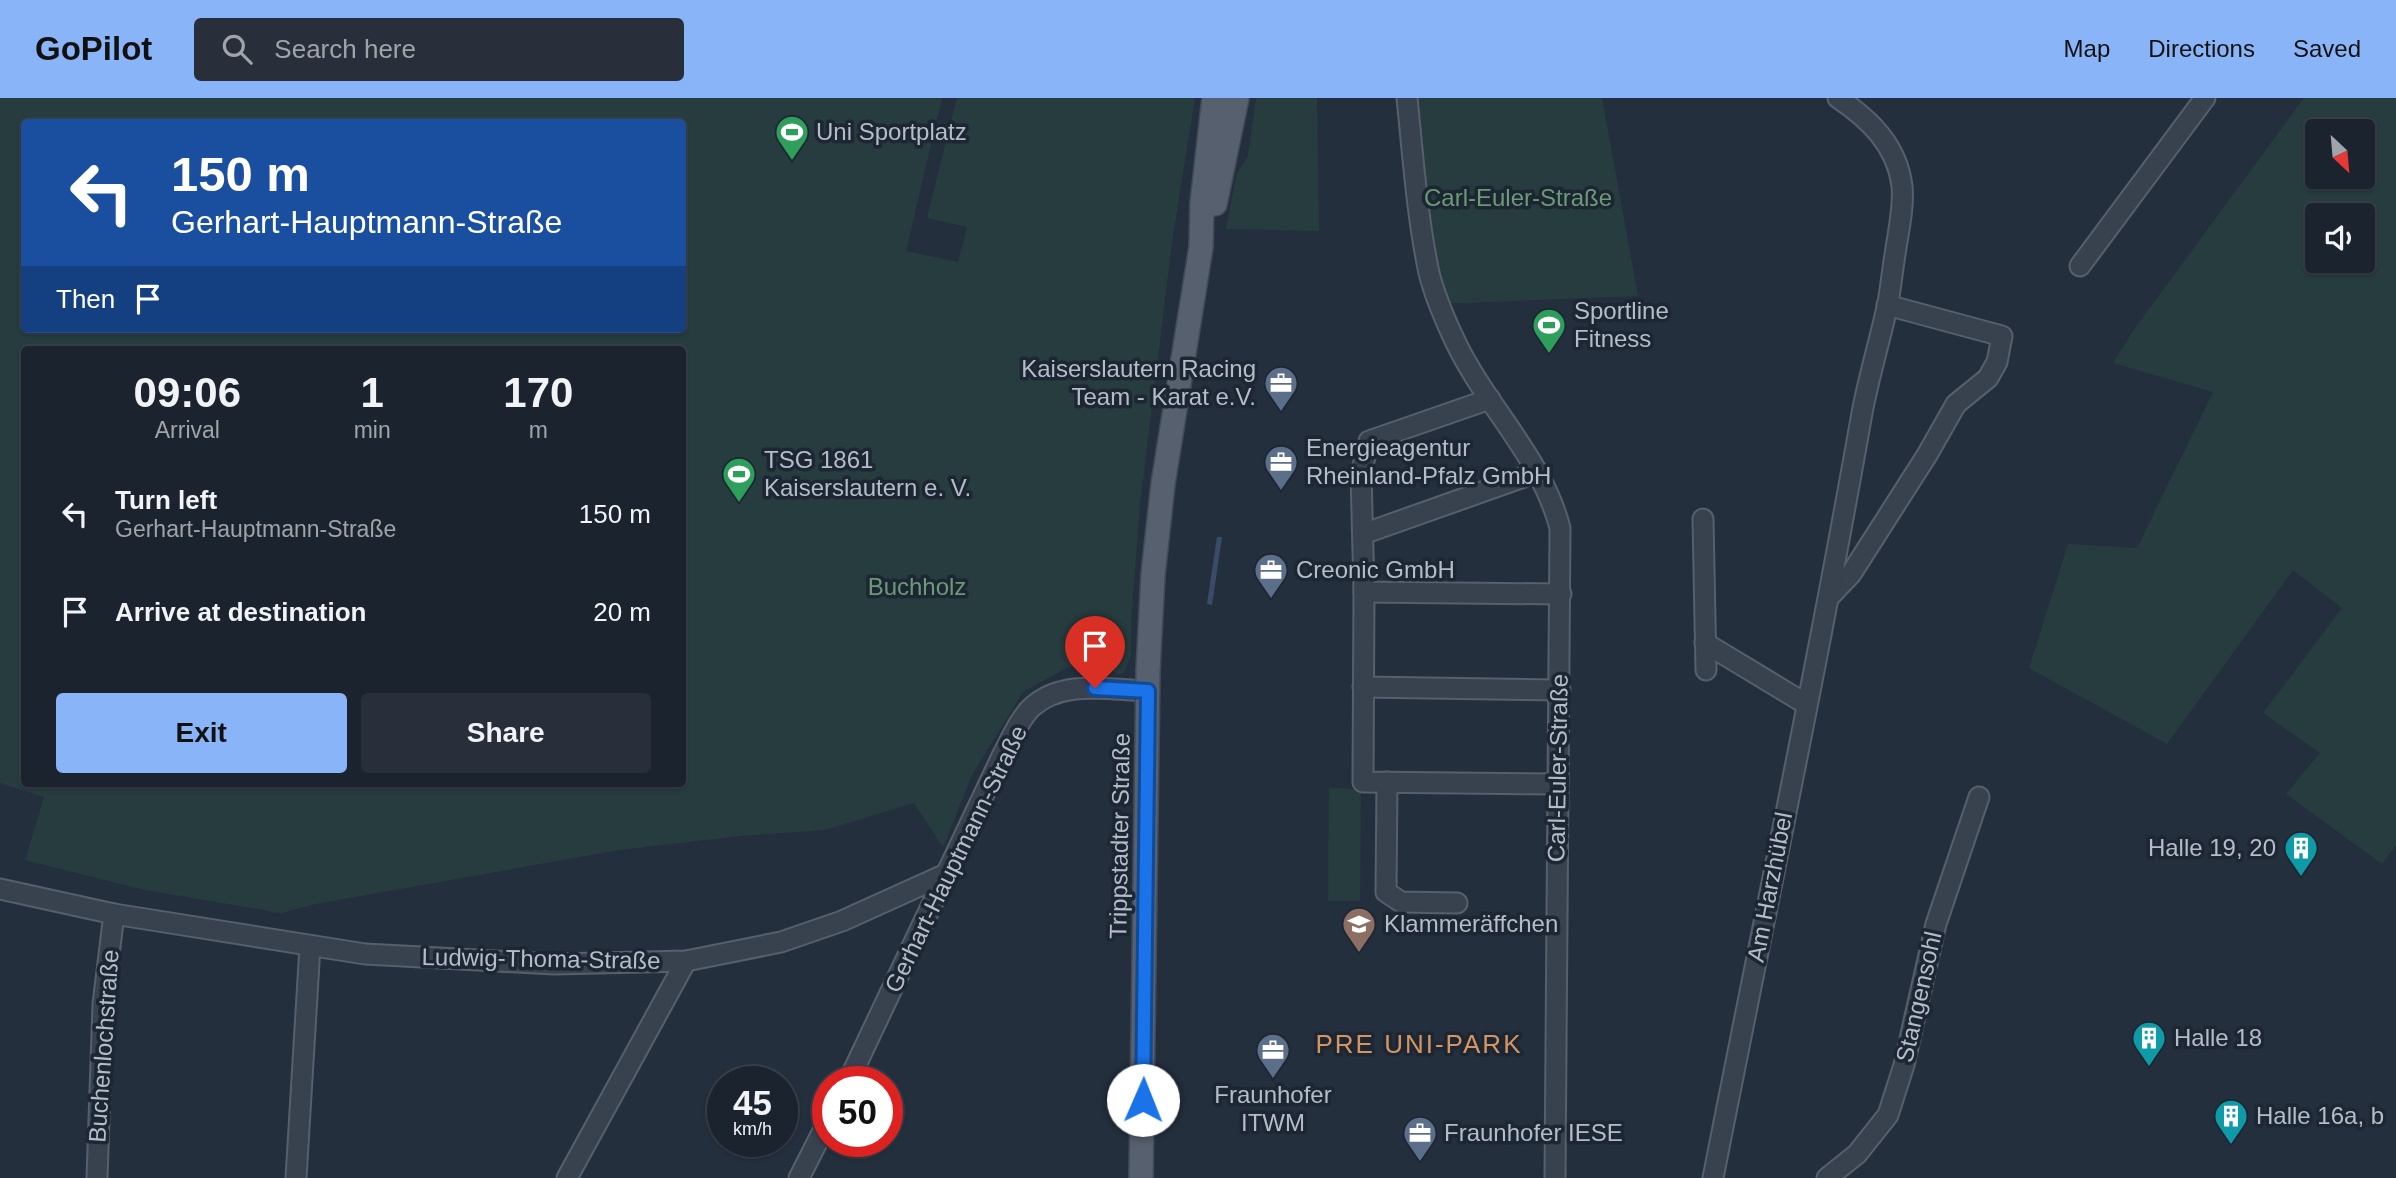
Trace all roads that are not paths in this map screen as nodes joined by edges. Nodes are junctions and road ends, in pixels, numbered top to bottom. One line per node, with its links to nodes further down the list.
1 (1214, 98): 6 (main road, Trippstadter Straße)
2 (1237, 98): 6 (main road, Trippstadter Straße)
3 (1407, 98): 9 (street, Carl-Euler-Straße)
4 (1838, 98): 8 (street, Am Harzhübel)
5 (2205, 98): 7 (street)
6 (1201, 247): 20 (main road, Trippstadter Straße)
7 (2080, 266)
8 (1887, 305): 15 (street, Am Harzhübel); 15 (street, Am Harzhübel)
9 (1490, 399): 10 (street, Carl-Euler-Straße); 12 (street)
10 (1538, 472): 12 (street); 14 (street, Carl-Euler-Straße)
11 (1703, 519): 16 (street)
12 (1363, 534): 13 (street)
13 (1364, 592): 14 (street); 18 (street)
14 (1560, 594): 19 (street, Carl-Euler-Straße)
15 (1830, 597): 21 (street, Am Harzhübel)
16 (1705, 643): 17 (street); 21 (street)
17 (1706, 670)
18 (1363, 687): 19 (street); 22 (street)
19 (1560, 690): 23 (street, Carl-Euler-Straße)
20 (1148, 691): 25 (street, Gerhart-Hauptmann-Straße); 37 (main road, Trippstadter Straße)
21 (1806, 704): 39 (street, Am Harzhübel)
22 (1387, 782): 23 (street); 27 (street)
23 (1557, 784): 38 (street, Carl-Euler-Straße)
24 (1979, 797): 40 (street, Stangensohl)
25 (946, 874): 30 (street, Ludwig-Thoma-Straße); 31 (street, Gerhart-Hauptmann-Straße)
26 (0, 889): 28 (street, Ludwig-Thoma-Straße)
27 (1457, 903)
28 (114, 914): 29 (street, Ludwig-Thoma-Straße); 33 (street, Buchenlochstraße)
29 (310, 946): 30 (street, Ludwig-Thoma-Straße); 34 (street)
30 (686, 961): 35 (street)
31 (856, 1066)
32 (812, 1152): 36 (street)
33 (97, 1178)
34 (296, 1178)
35 (567, 1178)
36 (799, 1178)
37 (1141, 1178)
38 (1555, 1178)
39 (1713, 1178)
40 (1827, 1178)

